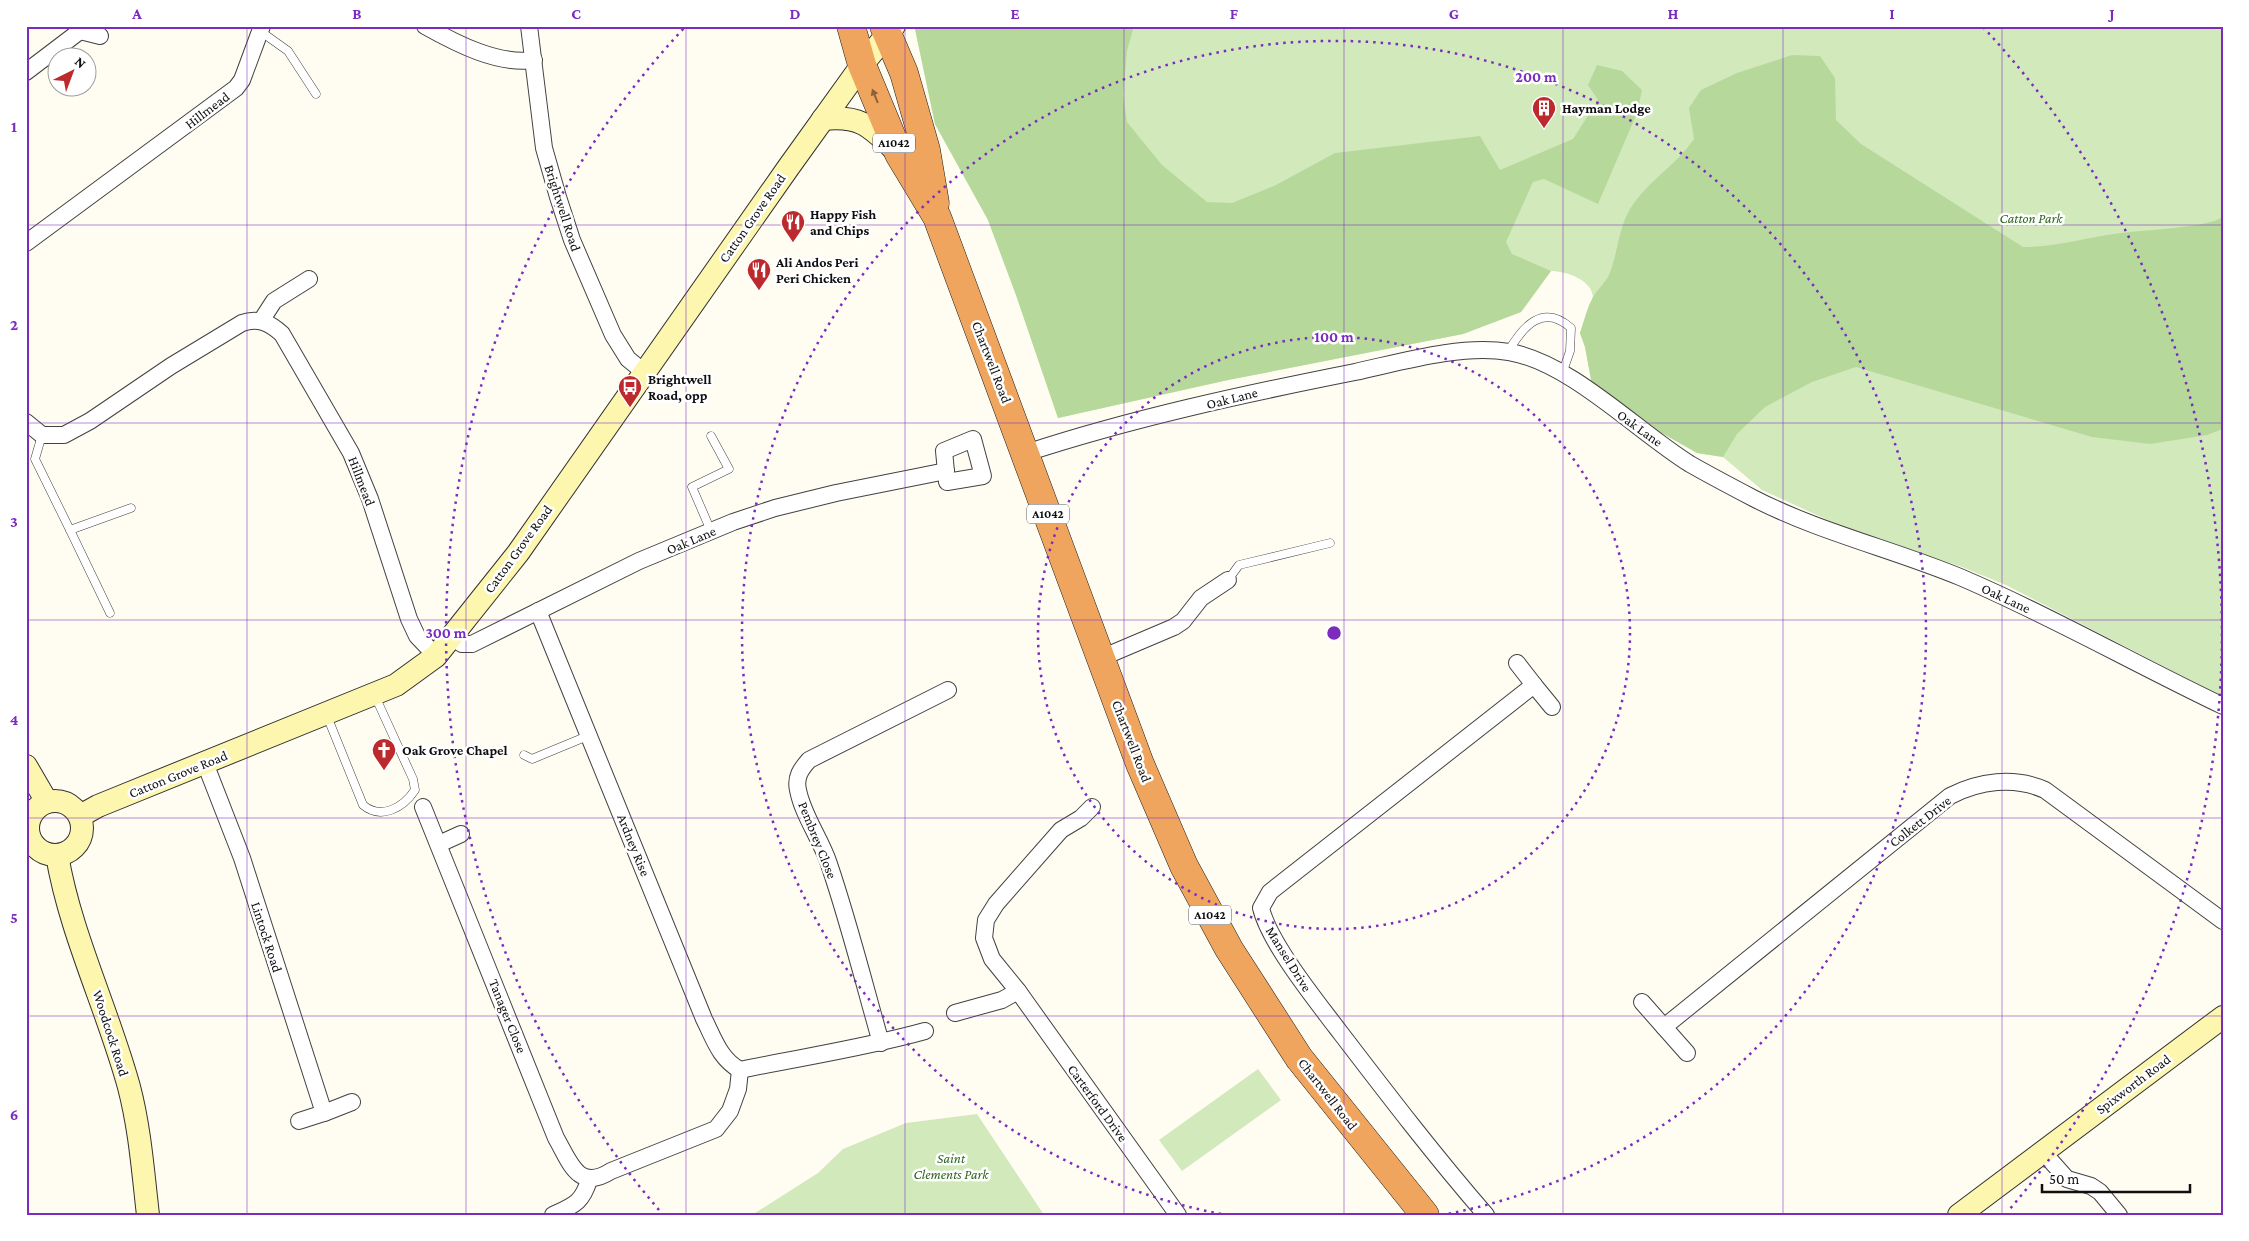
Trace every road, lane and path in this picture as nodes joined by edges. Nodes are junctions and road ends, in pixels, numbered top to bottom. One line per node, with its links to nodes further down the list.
1 (425, 26): 8 (street)
2 (529, 26): 8 (street, Brightwell Road)
3 (850, 26): 9 (highway, A1042)
4 (80, 29): 7 (street); 10 (street)
5 (261, 29): 11 (lane); 15 (street, Hillmead)
6 (888, 29): 9 (street, Catton Grove Road); 14 (highway, Chartwell Road / A1042)
7 (100, 36)
8 (534, 60): 19 (street, Brightwell Road)
9 (862, 65): 12 (street, Catton Grove Road); 13 (highway, Chartwell Road / A1042, one-way to 9)
10 (26, 72)
11 (316, 94)
12 (823, 119): 13 (street); 19 (street, Catton Grove Road)
13 (899, 154): 14 (highway, Chartwell Road / A1042)
14 (937, 217): 24 (highway, Chartwell Road / A1042)
15 (26, 243)
16 (309, 279): 17 (street)
17 (261, 321): 22 (street); 34 (street, Hillmead)
18 (1508, 352): 20 (street, Oak Lane); 20 (lane); 24 (street, Oak Lane)
19 (644, 372): 33 (street, Catton Grove Road)
20 (1562, 374): 40 (street, Oak Lane)
21 (26, 422): 22 (street)
22 (42, 435): 27 (lane)
23 (711, 436): 28 (lane)
24 (1026, 453): 35 (highway, Chartwell Road / A1042)
25 (946, 471): 28 (street, Oak Lane)
26 (131, 508): 27 (lane)
27 (70, 530): 32 (lane)
28 (712, 531): 31 (street, Oak Lane)
29 (1330, 543): 30 (lane)
30 (1228, 580): 35 (street)
31 (538, 611): 33 (street, Oak Lane); 43 (street, Ardney Rise)
32 (110, 613)
33 (452, 638): 34 (street, Catton Grove Road)
34 (436, 656): 39 (street, Catton Grove Road)
35 (1101, 658): 73 (highway, Chartwell Road / A1042)
36 (1517, 663): 37 (street)
37 (1534, 685): 41 (street); 74 (street, Mansel Drive)
38 (948, 690): 62 (street, Pembrey Close)
39 (374, 695): 42 (street, Catton Grove Road); 42 (lane)
40 (2223, 706)
41 (1552, 707)
42 (326, 714): 45 (street, Catton Grove Road)
43 (590, 735): 44 (lane); 64 (street, Ardney Rise)
44 (524, 755)
45 (205, 763): 50 (street, Catton Grove Road); 66 (street, Lintock Road)
46 (26, 766): 47 (street)
47 (47, 802): 50 (street); 52 (street)
48 (423, 807): 53 (street, Tanager Close)
49 (1092, 807): 56 (street, Carterford Drive)
50 (80, 816): 54 (street)
51 (461, 834): 53 (street)
52 (28, 842): 54 (street)
53 (439, 844): 69 (street, Tanager Close)
54 (57, 855): 70 (street, Woodcock Road)
55 (2223, 921): 60 (street, Colkett Drive)
56 (1018, 991): 58 (street); 72 (street, Carterford Drive)
57 (1642, 1002): 60 (street)
58 (956, 1013)
59 (2223, 1017): 68 (street, Spixworth Road)
60 (1664, 1027): 63 (street)
61 (925, 1031): 62 (street)
62 (881, 1043): 64 (street)
63 (1688, 1053)
64 (740, 1070): 69 (street)
65 (352, 1102): 66 (street)
66 (324, 1112): 67 (street)
67 (299, 1121)
68 (2043, 1152): 75 (street, Spixworth Road); 76 (street)
69 (589, 1180): 71 (street)
70 (148, 1215)
71 (553, 1215)
72 (1178, 1215)
73 (1425, 1215)
74 (1486, 1215)
75 (1960, 1215)
76 (2119, 1215)

